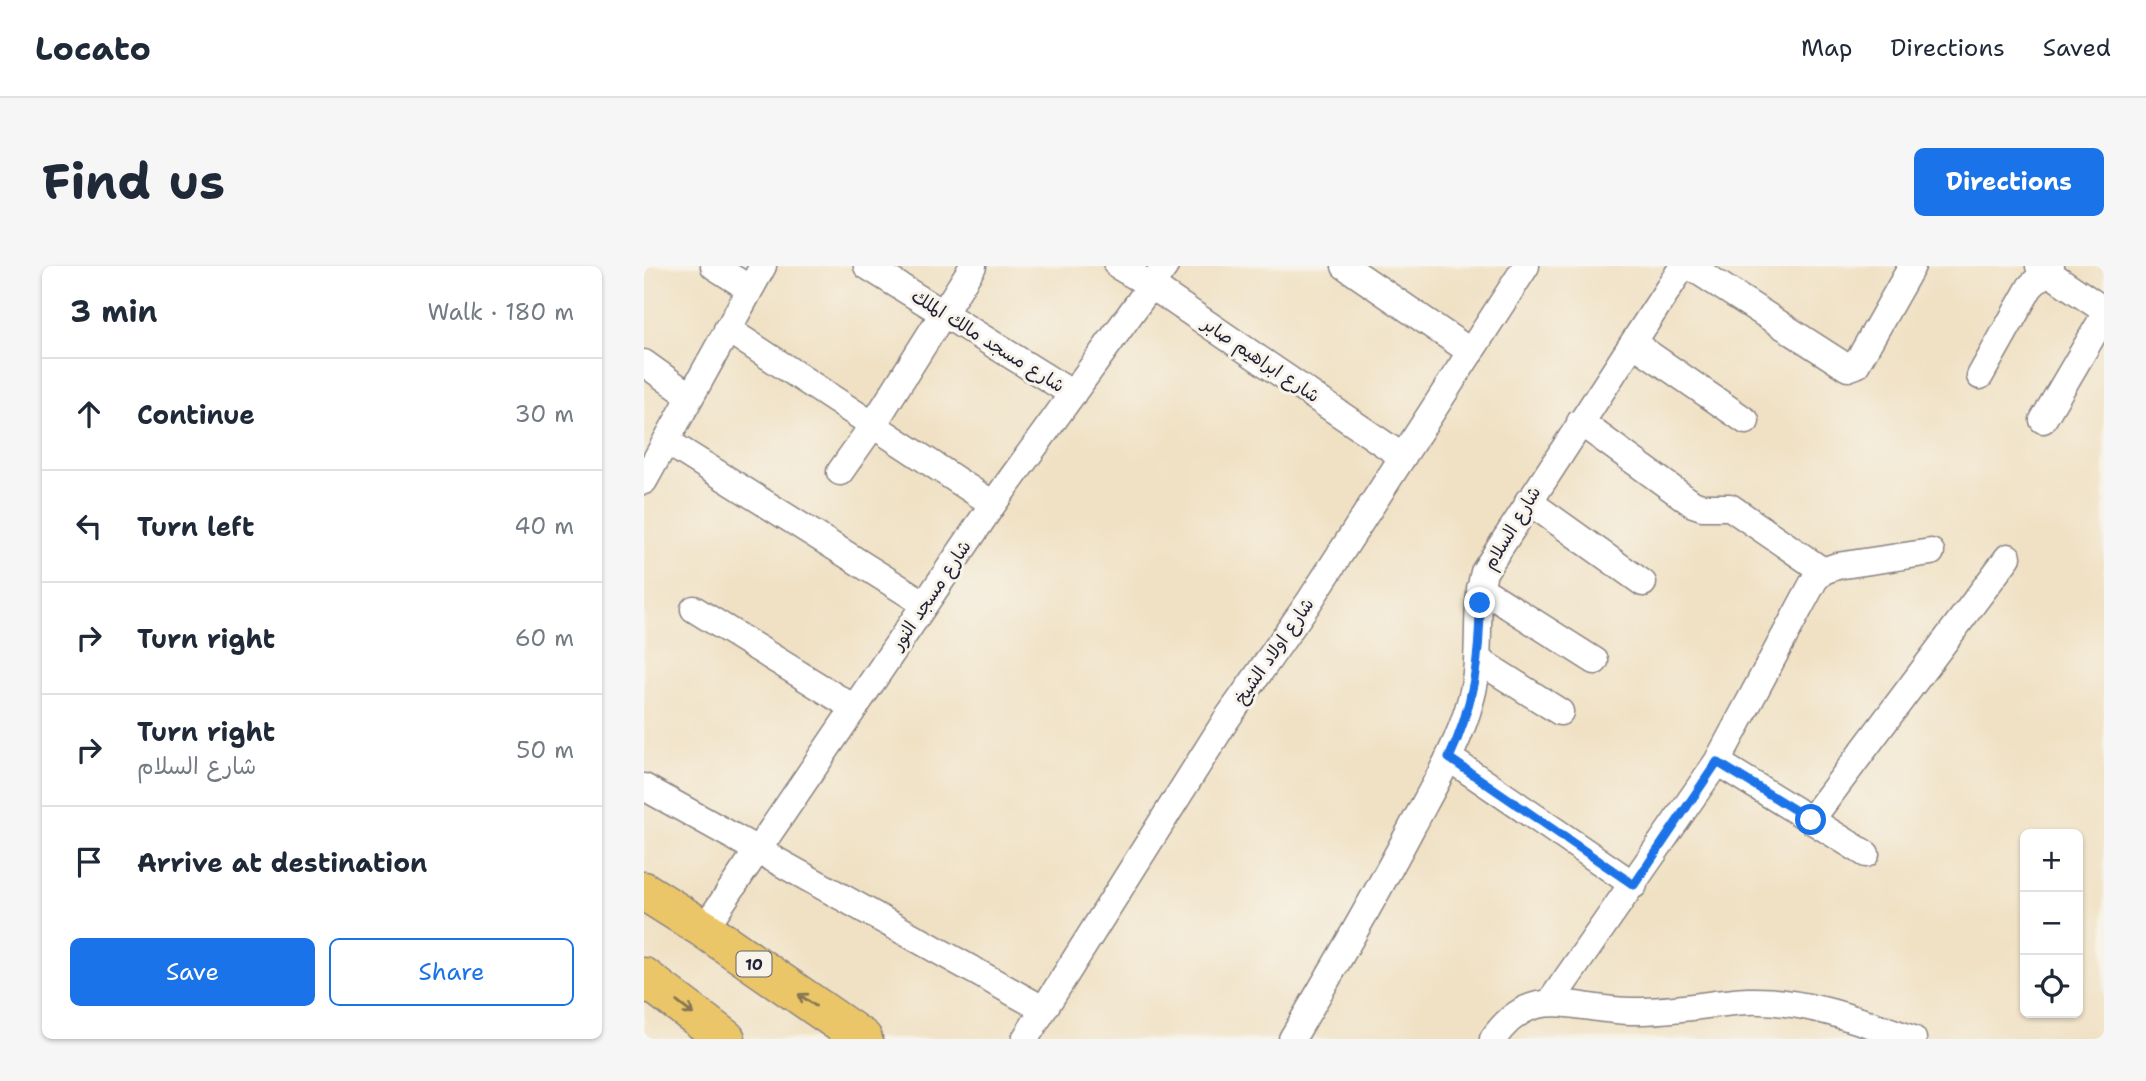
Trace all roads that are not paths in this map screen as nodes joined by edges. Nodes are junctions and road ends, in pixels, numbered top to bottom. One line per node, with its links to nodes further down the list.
1 (714, 266): 13 (street)
2 (764, 266): 13 (street)
3 (867, 266): 15 (street, شارع مسجد مالك الملك)
4 (973, 266): 15 (street)
5 (1118, 266): 12 (street, شارع ابراهيم صابر)
6 (1345, 266): 19 (street)
7 (1526, 266): 19 (street, شارع اولاد الشيخ)
8 (1683, 266): 18 (street, شارع السلام)
9 (1690, 266): 10 (street)
10 (1912, 266)
11 (2046, 268): 14 (street); 21 (street)
12 (1159, 276): 22 (street, شارع مسجد النور); 29 (street, شارع ابراهيم صابر)
13 (750, 289): 17 (street)
14 (2104, 310)
15 (943, 313): 22 (street, شارع مسجد مالك الملك); 27 (street)
16 (2104, 316): 24 (street)
17 (727, 329): 23 (street); 27 (street)
18 (1633, 343): 25 (street); 26 (street, شارع السلام)
19 (1471, 352): 29 (street, شارع اولاد الشيخ)
20 (644, 363): 23 (street)
21 (1980, 376)
22 (1073, 394): 33 (street, شارع مسجد النور)
23 (690, 396): 28 (street)
24 (2043, 420)
25 (1746, 421)
26 (1580, 422): 32 (street, شارع السلام); 36 (street)
27 (873, 425): 30 (street); 33 (street)
28 (666, 440): 31 (street); 39 (street)
29 (1403, 457): 56 (street, شارع اولاد الشيخ)
30 (841, 472)
31 (644, 481)
32 (1528, 501): 37 (street); 38 (street, شارع السلام)
33 (993, 504): 39 (street, شارع مسجد النور)
34 (1931, 552): 36 (street)
35 (2008, 557): 48 (street)
36 (1823, 571): 46 (street)
37 (1643, 583)
38 (1480, 588): 41 (street, شارع السلام); 42 (street)
39 (925, 604): 43 (street, شارع مسجد النور)
40 (694, 609): 43 (street)
41 (1478, 660): 44 (street); 45 (street, شارع السلام)
42 (1595, 661)
43 (854, 708): 49 (street, شارع مسجد النور)
44 (1560, 712)
45 (1449, 758): 51 (street); 60 (street, شارع السلام)
46 (1717, 762): 48 (street); 51 (street)
47 (644, 787): 49 (street)
48 (1811, 820): 50 (street)
49 (757, 850): 53 (street, شارع مسجد النور); 56 (street)
50 (1866, 854)
51 (1634, 885): 55 (street)
52 (644, 891): 53 (highway, 10)
53 (704, 929): 58 (highway, 10, one-way to 53)
54 (644, 977): 57 (highway, one-way to 57)
55 (1551, 1001): 61 (street); 62 (street)
56 (1044, 1009): 59 (street, شارع اولاد الشيخ)
57 (726, 1039)
58 (863, 1039)
59 (1025, 1039)
60 (1292, 1039)
61 (1493, 1039)
62 (1913, 1039)

